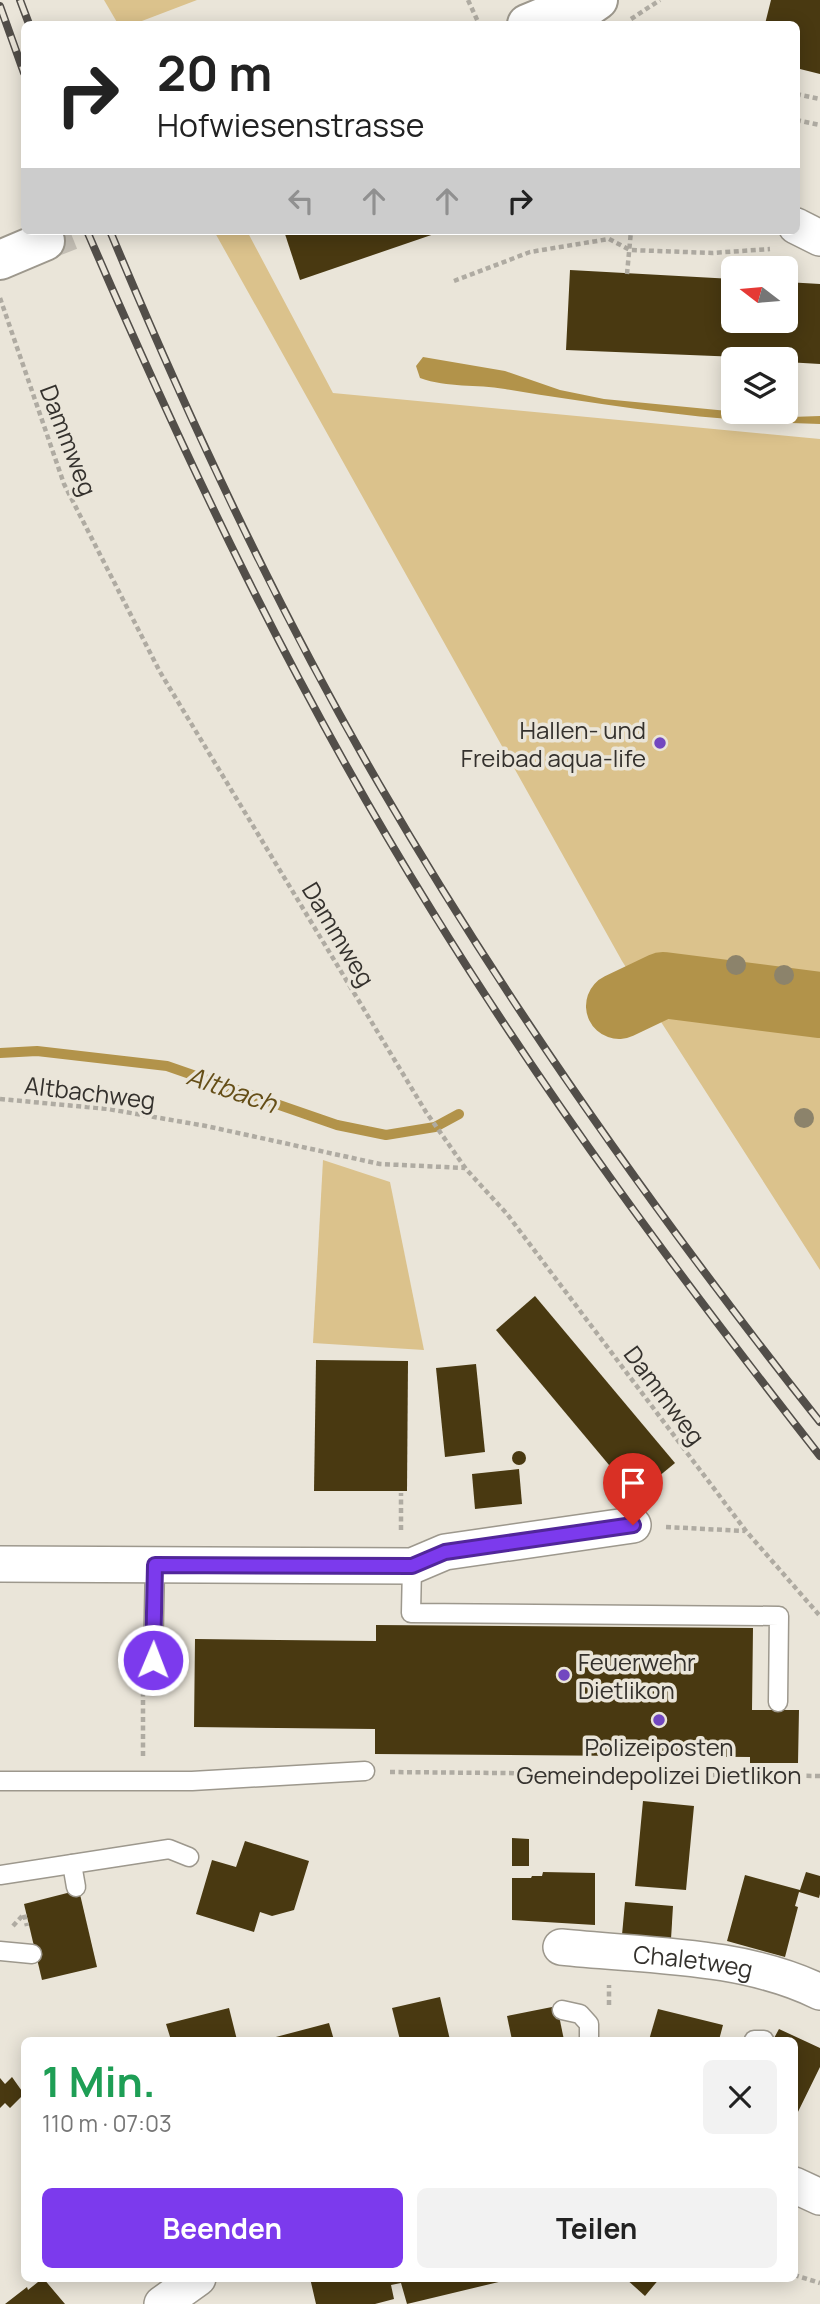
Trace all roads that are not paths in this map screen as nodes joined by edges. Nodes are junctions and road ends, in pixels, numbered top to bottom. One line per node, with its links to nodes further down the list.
1 (586, 13): 2 (street)
2 (534, 21)
3 (45, 241): 4 (street)
4 (0, 260)
5 (633, 1525): 6 (street)
6 (406, 1552): 8 (street); 10 (lane)
7 (0, 1564): 8 (street)
8 (155, 1565): 9 (lane)
9 (153, 1660)
10 (778, 1702)
11 (365, 1771): 12 (lane)
12 (0, 1781)
13 (189, 1857): 14 (lane)
14 (72, 1864): 15 (lane); 16 (lane)
15 (0, 1875)
16 (76, 1886)
17 (561, 1947): 20 (street, Chaletweg)
18 (0, 1951): 19 (lane)
19 (32, 1954)
20 (820, 1992)
21 (562, 2010): 22 (lane)
22 (589, 2037)
23 (798, 2187): 24 (street)
24 (820, 2197)
25 (193, 2282): 26 (street)
26 (162, 2304)

